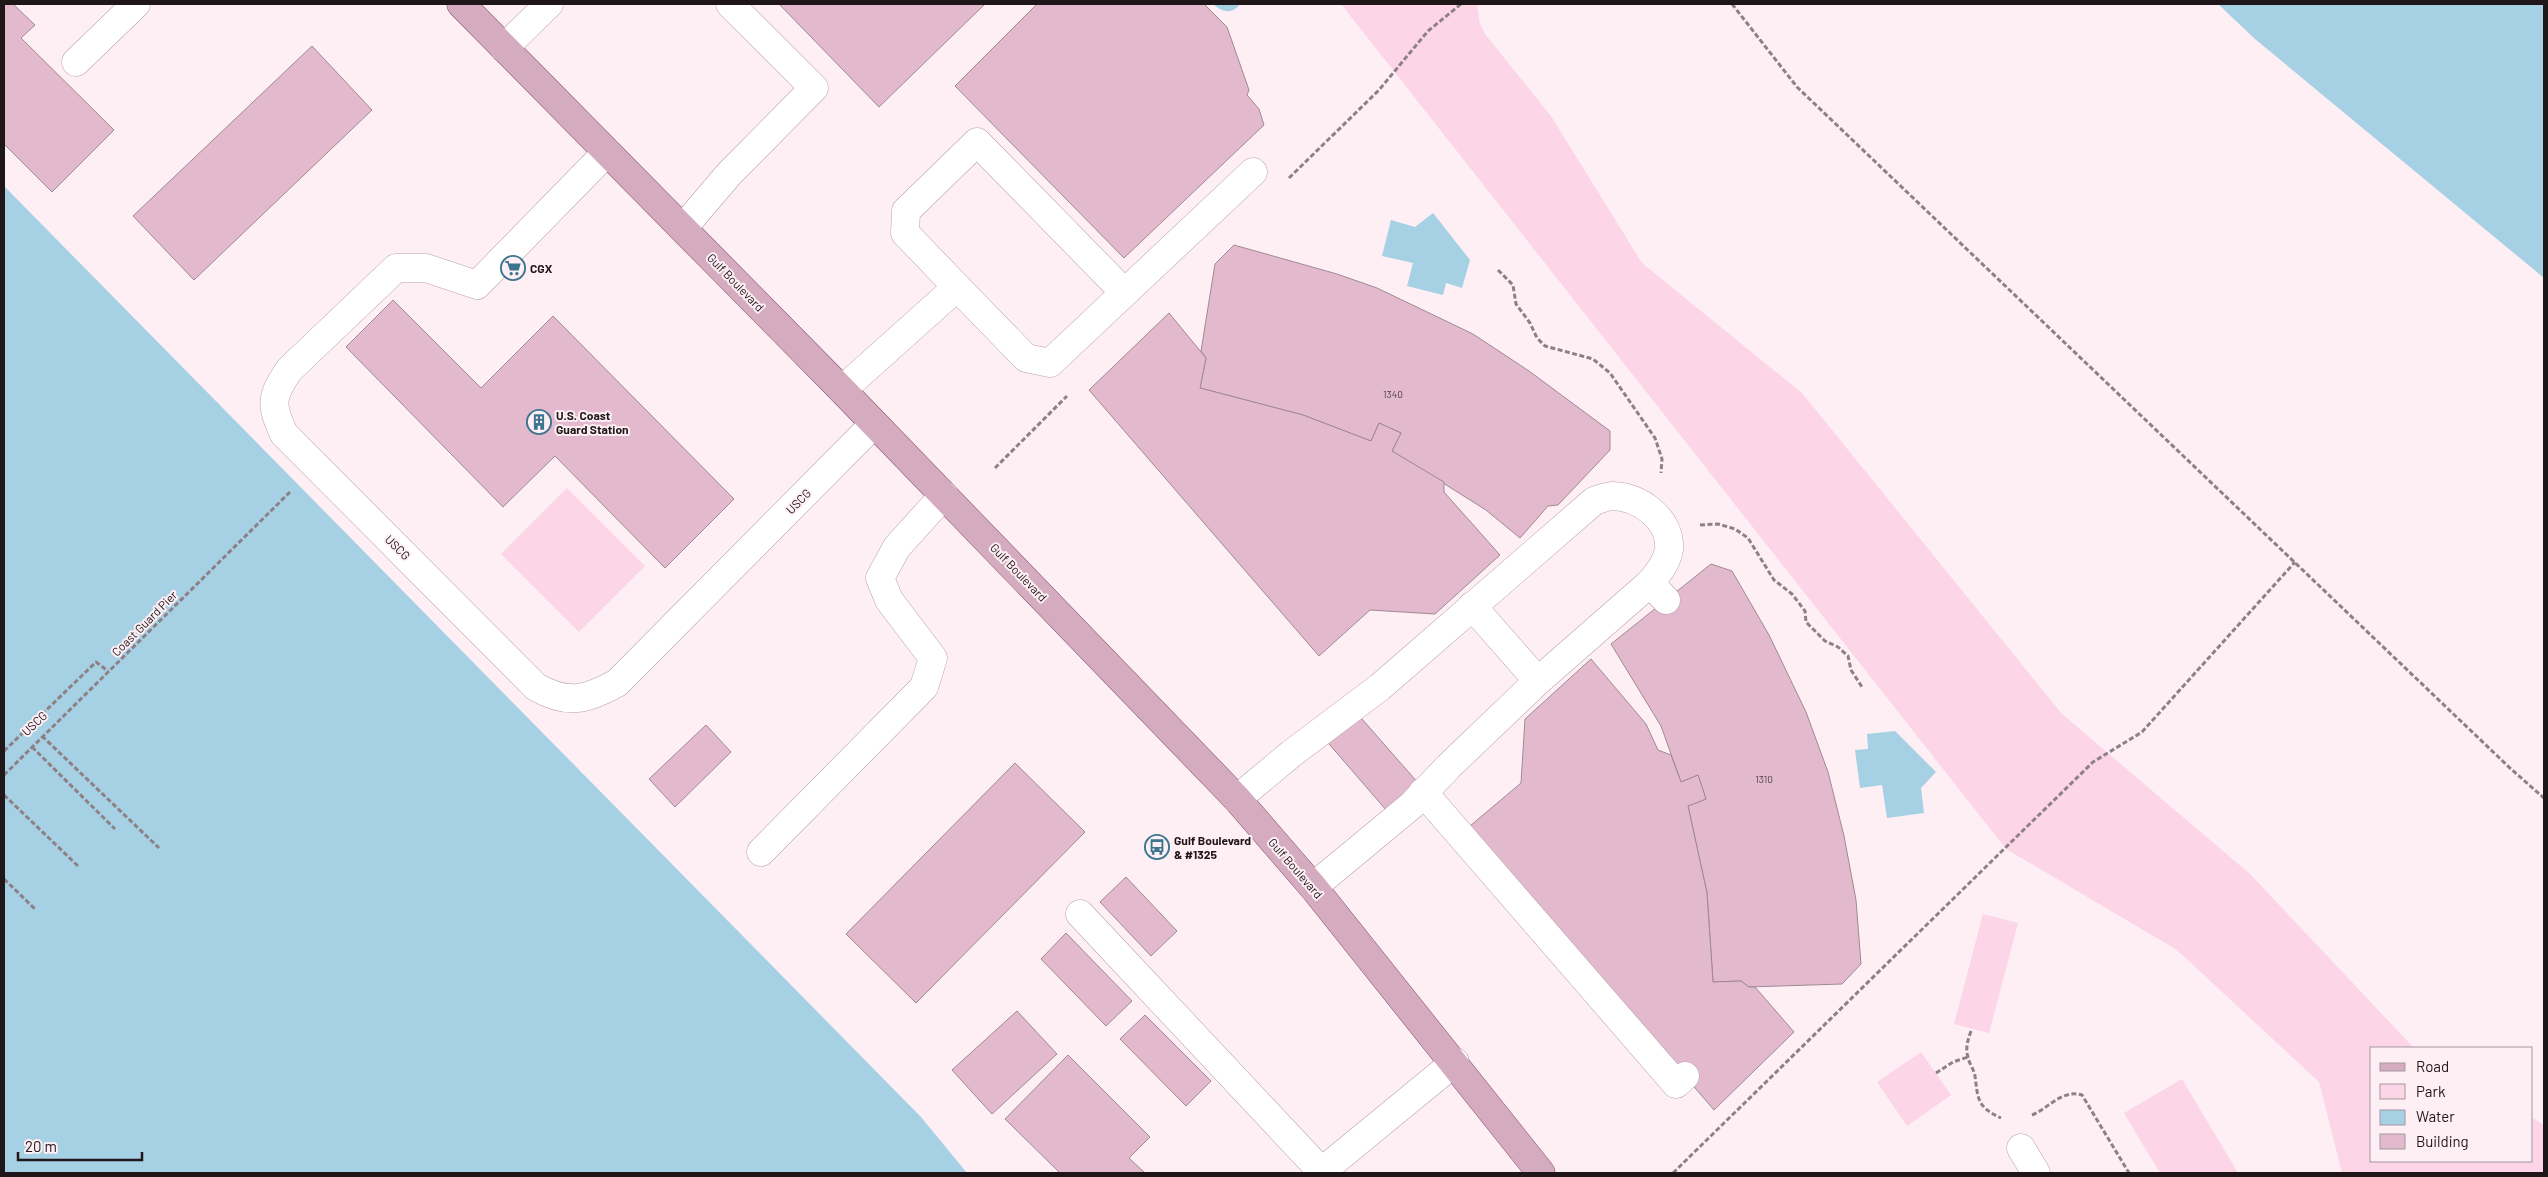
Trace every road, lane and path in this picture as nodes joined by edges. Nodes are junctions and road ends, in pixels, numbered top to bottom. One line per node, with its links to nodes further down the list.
1 (136, 4): 8 (lane)
2 (461, 4): 7 (main road, Gulf Boulevard)
3 (550, 4): 7 (lane)
4 (730, 4): 14 (lane)
5 (1461, 4): 9 (path)
6 (1732, 4): 24 (path)
7 (504, 48): 11 (main road, Gulf Boulevard)
8 (76, 62)
9 (1325, 143)
10 (1319, 148): 12 (path)
11 (607, 152): 14 (main road, Gulf Boulevard); 19 (lane, USCG)
12 (1324, 153)
13 (1253, 172): 17 (lane)
14 (683, 228): 18 (main road, Gulf Boulevard)
15 (1498, 270): 20 (path)
16 (956, 287): 17 (lane); 17 (lane); 18 (lane)
17 (1124, 292)
18 (842, 390): 19 (main road, Gulf Boulevard)
19 (874, 424): 22 (main road, Gulf Boulevard)
20 (1660, 481)
21 (290, 491): 26 (path, Coast Guard Pier)
22 (944, 495): 36 (main road, Gulf Boulevard); 39 (lane)
23 (1690, 525): 28 (path)
24 (2295, 562): 35 (path); 55 (path)
25 (1472, 606): 27 (lane); 27 (lane); 36 (lane)
26 (108, 671): 29 (path, Coast Guard Pier); 31 (path, USCG)
27 (1538, 682): 33 (lane)
28 (1862, 687)
29 (42, 736): 30 (path, Coast Guard Pier); 38 (path, USCG)
30 (32, 747): 32 (path, Coast Guard Pier); 37 (path, USCG)
31 (4, 752)
32 (4, 775)
33 (1424, 792): 42 (lane); 49 (lane)
34 (4, 795): 40 (path)
35 (2544, 798)
36 (1237, 799): 42 (main road, Gulf Boulevard)
37 (115, 829)
38 (159, 848)
39 (760, 852)
40 (78, 866)
41 (4, 879): 43 (path)
42 (1314, 887): 47 (main road, Gulf Boulevard)
43 (35, 910)
44 (1080, 914): 53 (lane)
45 (1971, 1031): 46 (path)
46 (1968, 1057): 48 (path); 51 (path)
47 (1455, 1062): 53 (lane); 54 (main road, Gulf Boulevard)
48 (1936, 1074)
49 (1685, 1076)
50 (2026, 1117): 57 (path)
51 (2004, 1119)
52 (2021, 1148): 56 (lane)
53 (1322, 1172)
54 (1541, 1173)
55 (1673, 1173)
56 (2036, 1173)
57 (2128, 1173)

